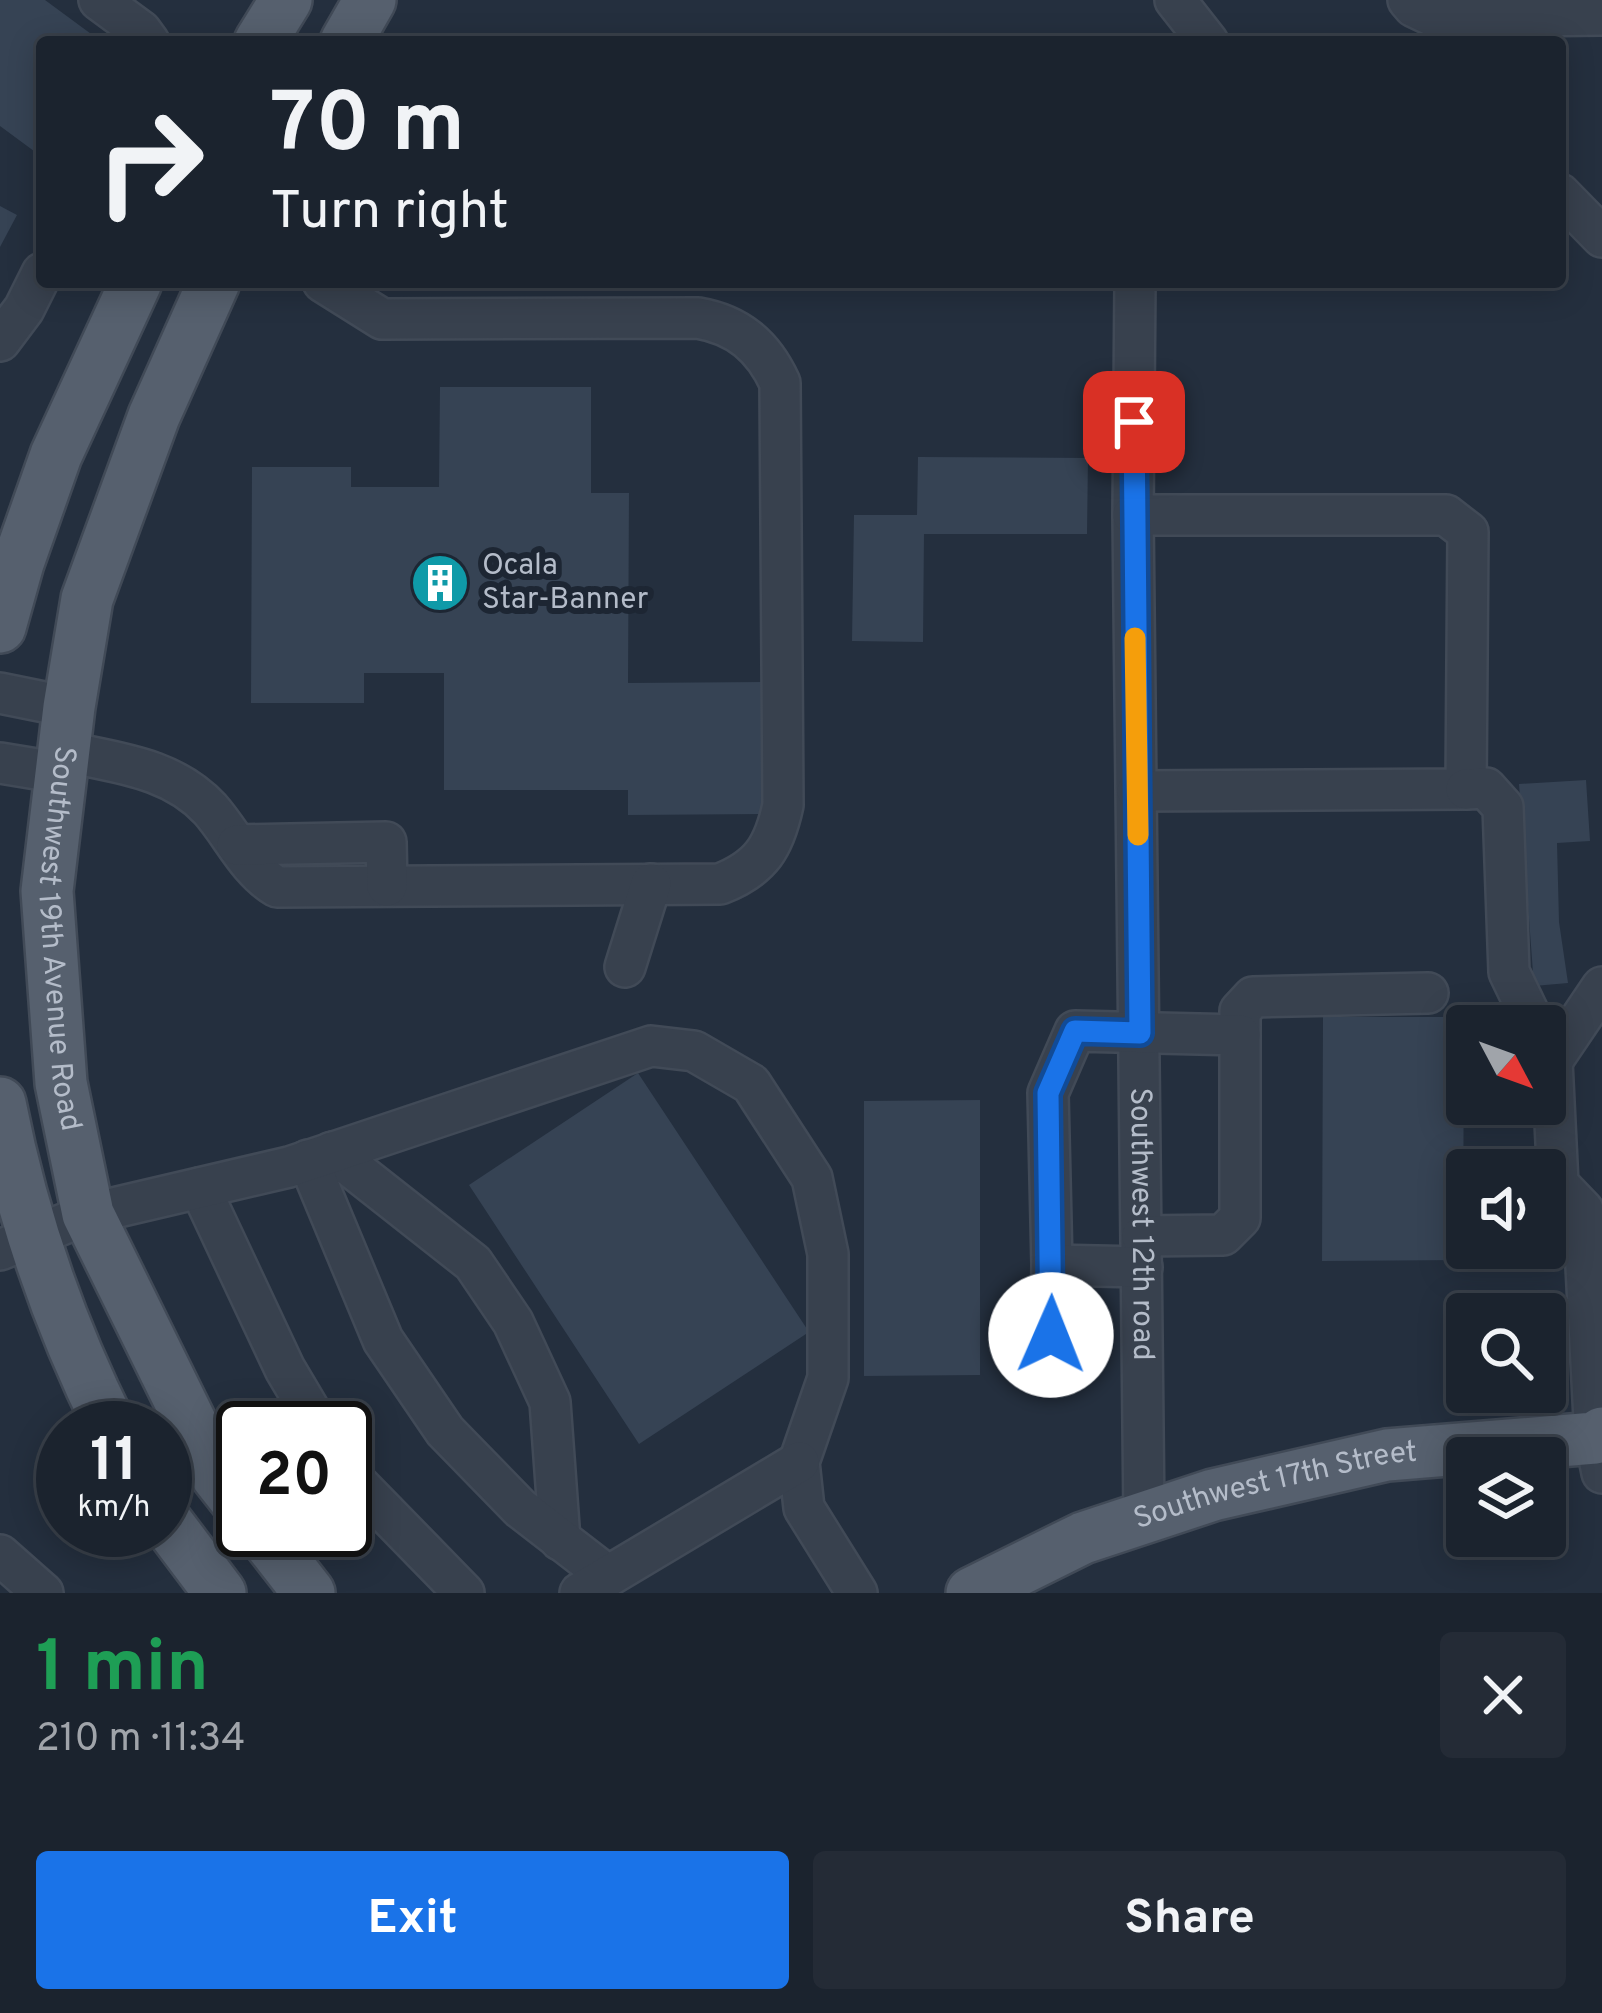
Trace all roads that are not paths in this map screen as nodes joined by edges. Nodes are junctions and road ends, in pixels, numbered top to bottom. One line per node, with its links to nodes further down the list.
1 (99, 0): 7 (street)
2 (286, 0): 8 (main road)
3 (370, 0): 9 (main road)
4 (1175, 0): 10 (street)
5 (1408, 0): 6 (street)
6 (1585, 10)
7 (145, 36)
8 (264, 36)
9 (349, 36)
10 (1203, 36)
11 (1566, 200): 12 (street)
12 (1602, 238)
13 (36, 285): 18 (street)
14 (133, 288): 20 (main road)
15 (211, 288): 22 (main road, Southwest 19th Avenue Road)
16 (332, 288): 26 (street)
17 (1135, 288): 19 (street, Southwest 12th road)
18 (0, 341)
19 (1133, 515): 24 (street); 25 (street, Southwest 12th road)
20 (0, 626)
21 (0, 693): 22 (street)
22 (64, 744): 23 (street); 26 (street); 39 (main road, Southwest 19th Avenue Road)
23 (0, 763)
24 (1466, 789): 25 (street); 30 (street)
25 (1137, 791): 32 (street, Southwest 12th road)
26 (651, 884): 27 (street)
27 (625, 967)
28 (1602, 987): 31 (street)
29 (1429, 993): 33 (street)
30 (1525, 1005)
31 (1566, 1022)
32 (1140, 1033): 33 (street); 41 (street, Southwest 12th road); 42 (street)
33 (1240, 1035): 41 (street)
34 (0, 1102): 40 (main road)
35 (1552, 1125): 38 (street)
36 (320, 1156): 37 (street); 47 (street); 51 (street); 51 (street)
37 (200, 1188): 39 (street); 45 (street)
38 (1593, 1210): 46 (street)
39 (88, 1214): 40 (street); 48 (main road, Southwest 19th Avenue Road)
40 (16, 1244): 44 (main road)
41 (1142, 1252): 42 (street); 50 (street, Southwest 12th road)
42 (1052, 1265): 43 (street)
43 (1050, 1370)
44 (98, 1401)
45 (304, 1401)
46 (1600, 1447): 50 (main road, Southwest 17th Street)
47 (799, 1462): 55 (street); 60 (street)
48 (216, 1474)
49 (372, 1499): 59 (street)
50 (1144, 1518): 61 (main road, Southwest 17th Street)
51 (560, 1540): 55 (street)
52 (0, 1555): 56 (street)
53 (192, 1556): 57 (main road)
54 (281, 1557): 58 (main road)
55 (594, 1584)
56 (43, 1593)
57 (220, 1593)
58 (309, 1593)
59 (464, 1593)
60 (857, 1593)
61 (972, 1593)

